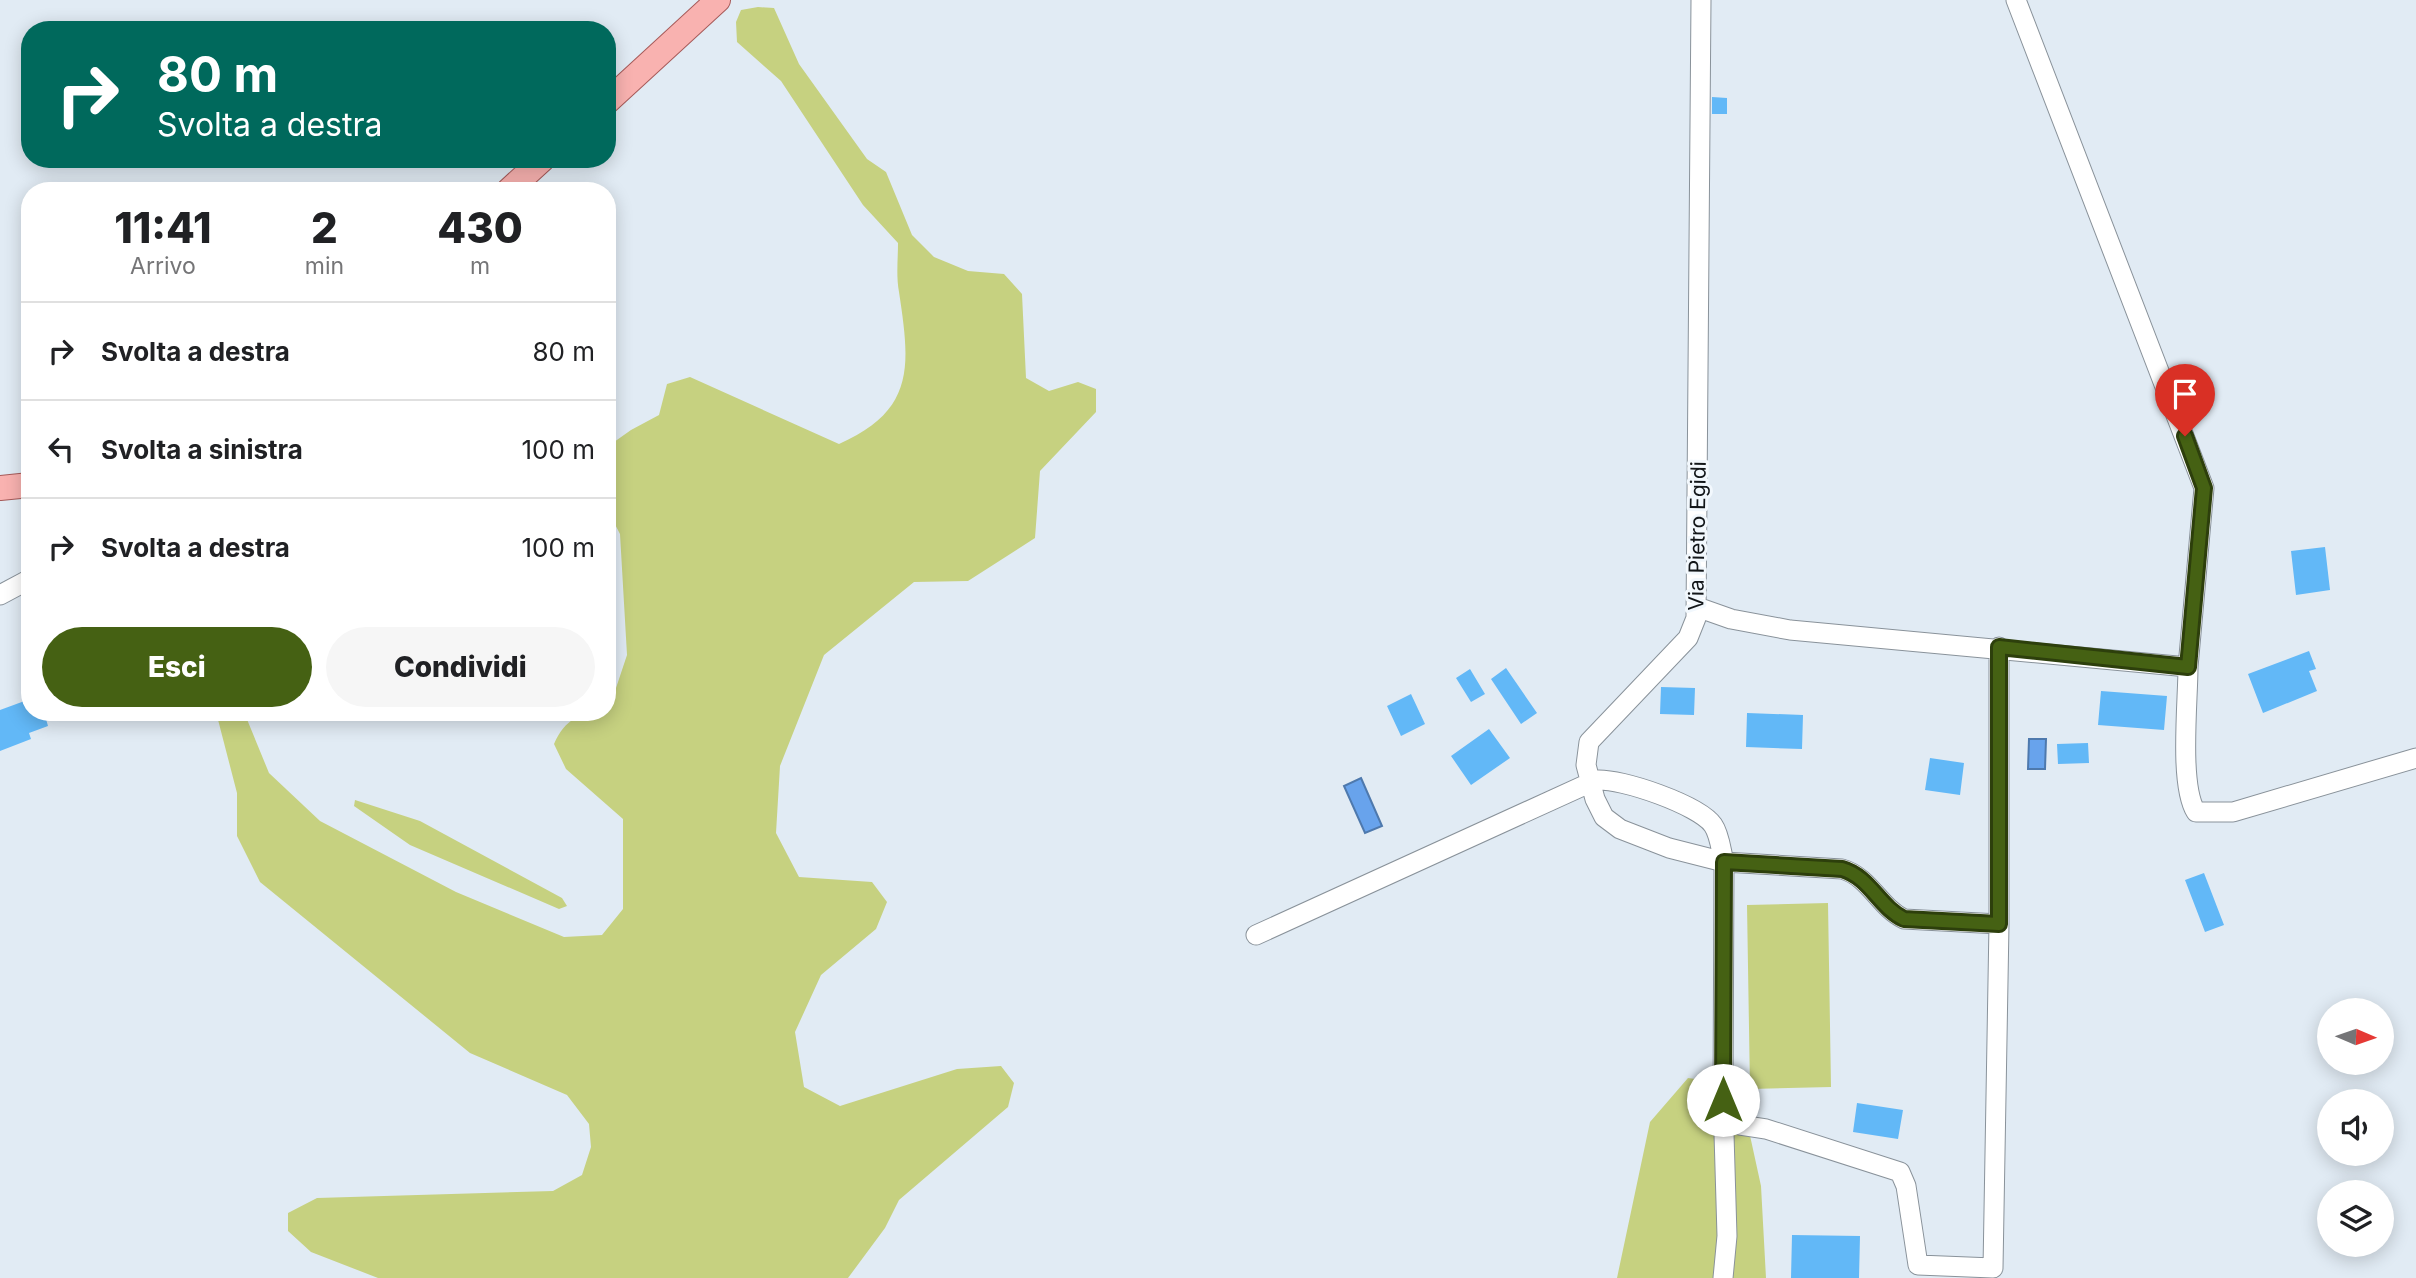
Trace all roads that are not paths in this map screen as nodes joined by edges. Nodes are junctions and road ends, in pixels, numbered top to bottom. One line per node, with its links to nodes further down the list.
1 (718, 0): 4 (main road)
2 (1701, 0): 11 (street, Via Pietro Egidi)
3 (2016, 0): 13 (street)
4 (616, 94)
5 (533, 168): 6 (main road)
6 (518, 182)
7 (21, 486): 8 (main road)
8 (0, 488)
9 (21, 584): 10 (street)
10 (0, 595)
11 (1697, 607): 12 (street); 15 (street, Via Pietro Egidi)
12 (1999, 647): 13 (street); 17 (street)
13 (2188, 667): 14 (street)
14 (2416, 758)
15 (1590, 782): 16 (street, Via Pietro Egidi); 16 (street); 18 (street)
16 (1724, 862): 17 (street, Via Pietro Egidi); 19 (street)
17 (1999, 924): 19 (street)
18 (1256, 935)
19 (1723, 1111): 20 (street)
20 (1723, 1278)

